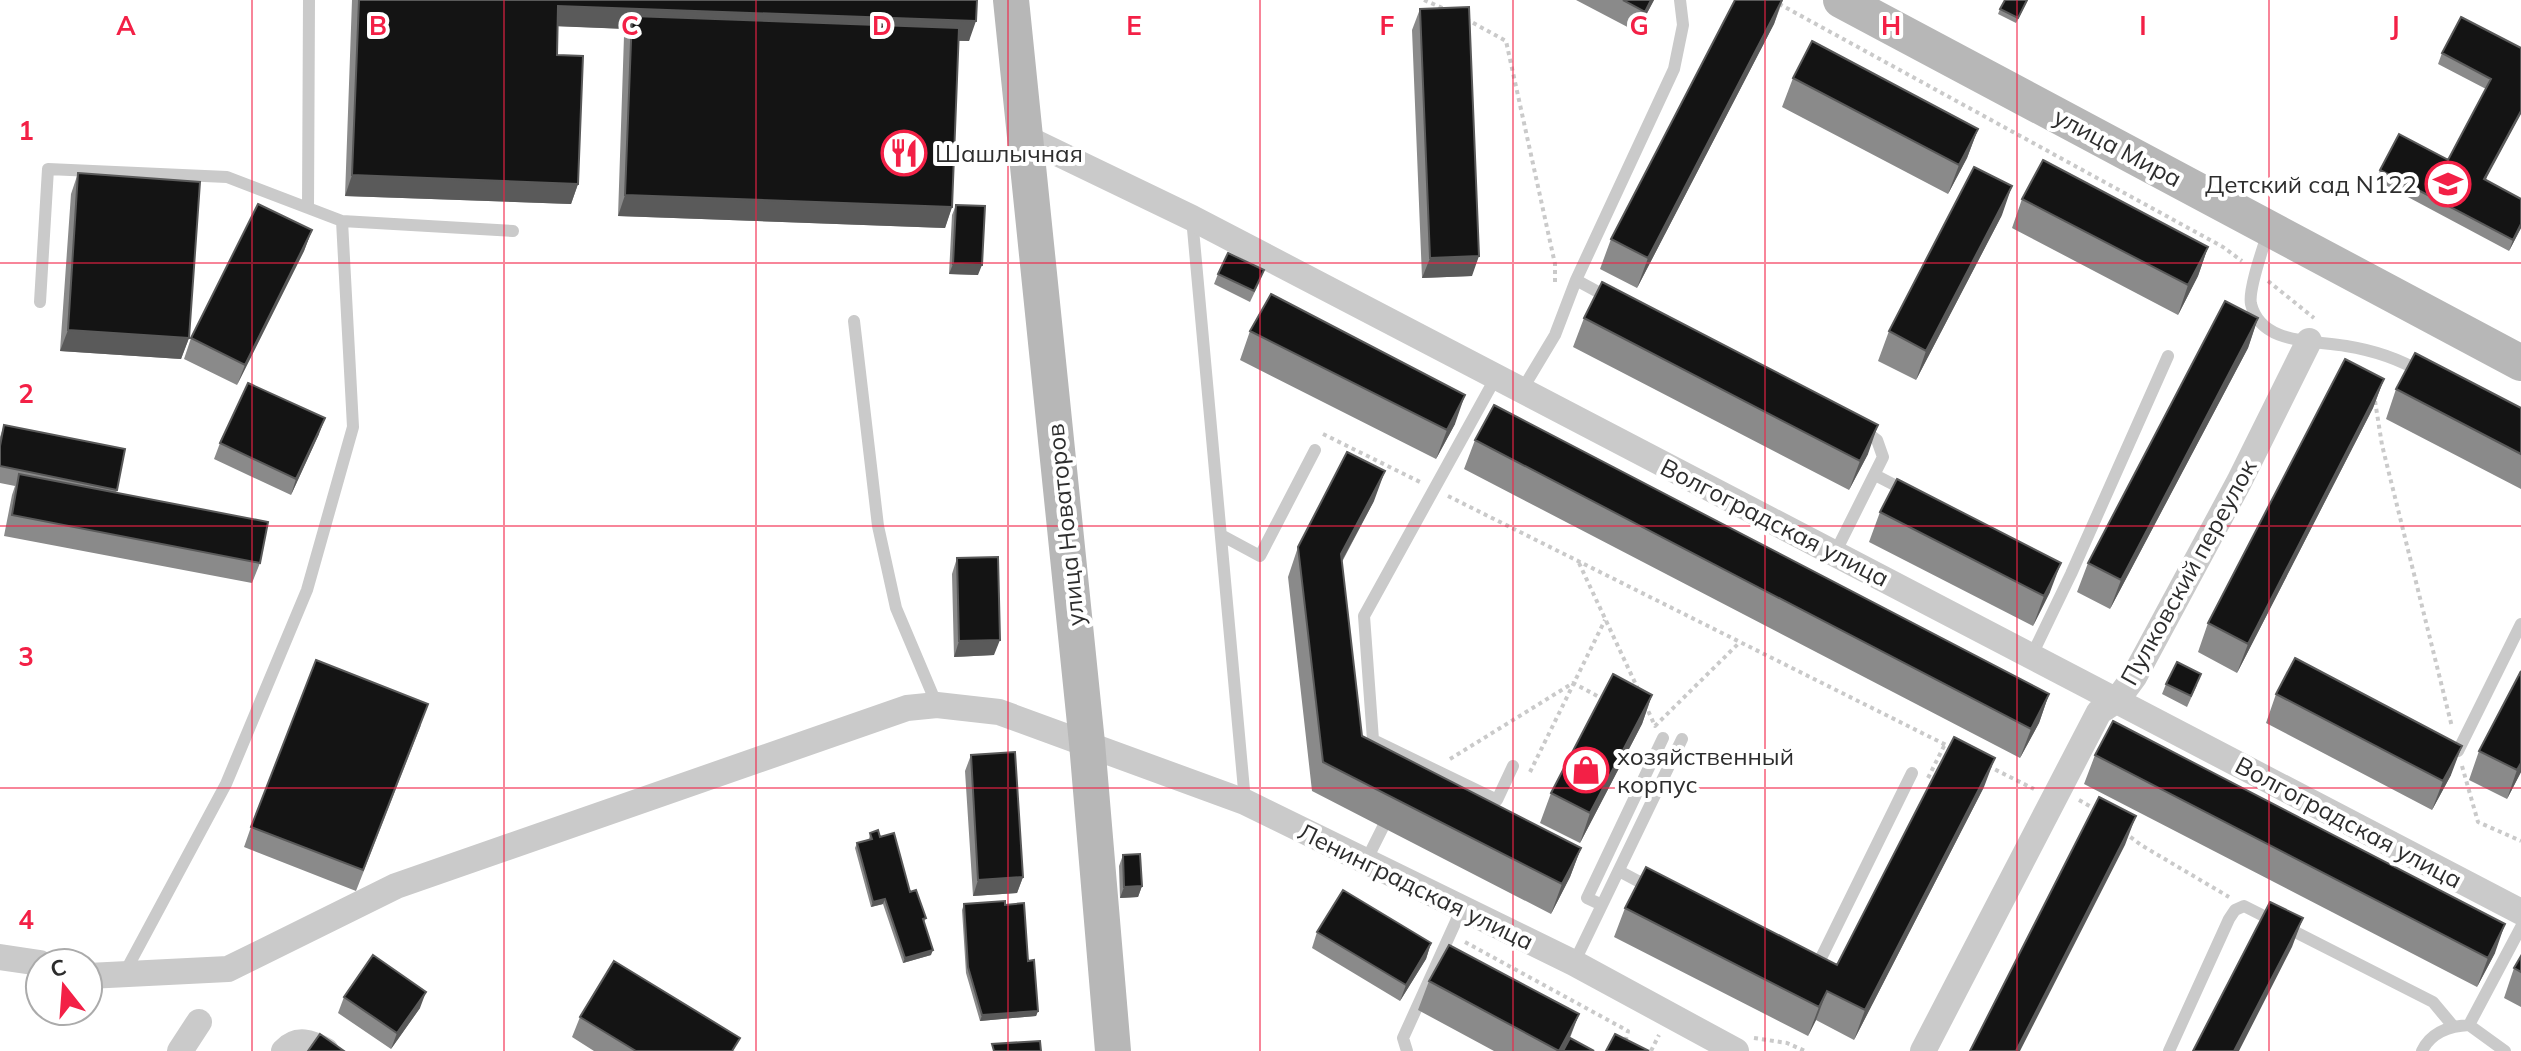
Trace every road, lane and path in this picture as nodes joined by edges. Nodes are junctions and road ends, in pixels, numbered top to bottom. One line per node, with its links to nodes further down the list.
1 (309, 0): 10 (lane)
2 (1011, 0): 9 (street, улица Новаторов)
3 (1424, 0): 7 (path)
4 (1680, 0): 16 (lane)
5 (1772, 0): 15 (path)
6 (1841, 0): 13 (street, улица Мира)
7 (1448, 11)
8 (1460, 16): 17 (path)
9 (1026, 138): 11 (street, Волгоградская улица); 51 (street, улица Новаторов)
10 (308, 208): 12 (lane); 18 (lane)
11 (1192, 218): 25 (street, Волгоградская улица); 34 (lane)
12 (342, 221): 14 (lane); 78 (lane)
13 (2269, 228): 15 (lane); 24 (street, улица Мира)
14 (513, 231)
15 (2256, 272): 21 (lane); 22 (path)
16 (1576, 280): 19 (lane); 27 (lane)
17 (1555, 293)
18 (40, 302)
19 (1618, 302)
20 (854, 321): 46 (lane)
21 (2309, 341): 22 (lane); 44 (street, Пулковский переулок)
22 (2347, 346): 26 (lane)
23 (2168, 356): 38 (lane)
24 (2521, 363)
25 (1496, 377): 27 (street, Волгоградская улица); 32 (lane)
26 (2430, 377)
27 (1522, 390): 35 (street, Волгоградская улица)
28 (2374, 397): 54 (path)
29 (1854, 425): 31 (lane)
30 (1315, 450): 32 (path); 34 (lane)
31 (1875, 475): 33 (lane); 35 (lane)
32 (1434, 489): 36 (path); 57 (lane)
33 (1924, 499)
34 (1221, 535): 60 (lane)
35 (1835, 553): 42 (street, Волгоградская улица)
36 (1578, 561): 39 (path); 41 (path)
37 (2058, 567): 38 (lane)
38 (2071, 574): 42 (lane)
39 (1605, 620): 43 (path); 48 (path)
40 (2521, 624): 54 (lane)
41 (1740, 642): 48 (path); 52 (path)
42 (2032, 655): 44 (street, Волгоградская улица)
43 (1573, 683): 45 (path); 56 (path); 57 (path)
44 (2117, 700): 59 (street, Пулковский переулок); 71 (street, Волгоградская улица)
45 (1614, 704)
46 (937, 705): 51 (street, Ленинградская улица); 78 (street, Ленинградская улица)
47 (1642, 719): 48 (path)
48 (1655, 726)
49 (1663, 738): 68 (lane)
50 (1682, 739): 66 (lane)
51 (1087, 743): 60 (street, Ленинградская улица); 86 (street, улица Новаторов)
52 (1945, 744): 53 (path); 58 (path)
53 (1958, 751)
54 (2458, 751): 64 (path)
55 (1986, 765): 59 (path)
56 (1513, 766): 57 (lane)
57 (1434, 769)
58 (1912, 773): 77 (lane)
59 (2056, 794): 61 (path); 90 (street, Пулковский переулок)
60 (1245, 802): 65 (street, Ленинградская улица)
61 (2106, 818)
62 (1383, 827): 65 (lane)
63 (2118, 827): 69 (path)
64 (2521, 841)
65 (1366, 861): 70 (street, Ленинградская улица)
66 (1619, 871): 67 (lane); 68 (lane)
67 (1658, 892)
68 (1602, 905): 76 (lane)
69 (2244, 906): 82 (lane); 91 (lane)
70 (1462, 908): 73 (lane); 76 (street, Ленинградская улица)
71 (2521, 912)
72 (2521, 927): 81 (lane)
73 (1451, 933): 87 (lane); 88 (path)
74 (0, 957): 75 (street)
75 (24, 961)
76 (1574, 963): 89 (street, Ленинградская улица)
77 (1803, 968)
78 (124, 974): 79 (street, Ленинградская улица)
79 (104, 975)
80 (199, 1022): 83 (street)
81 (2469, 1025): 82 (lane); 93 (lane)
82 (2453, 1026): 92 (lane)
83 (180, 1051)
84 (284, 1051): 85 (street)
85 (326, 1051)
86 (1113, 1051)
87 (1407, 1051)
88 (1623, 1051)
89 (1736, 1051)
90 (1923, 1051)
91 (2169, 1051)
92 (2422, 1051)
93 (2505, 1051)

